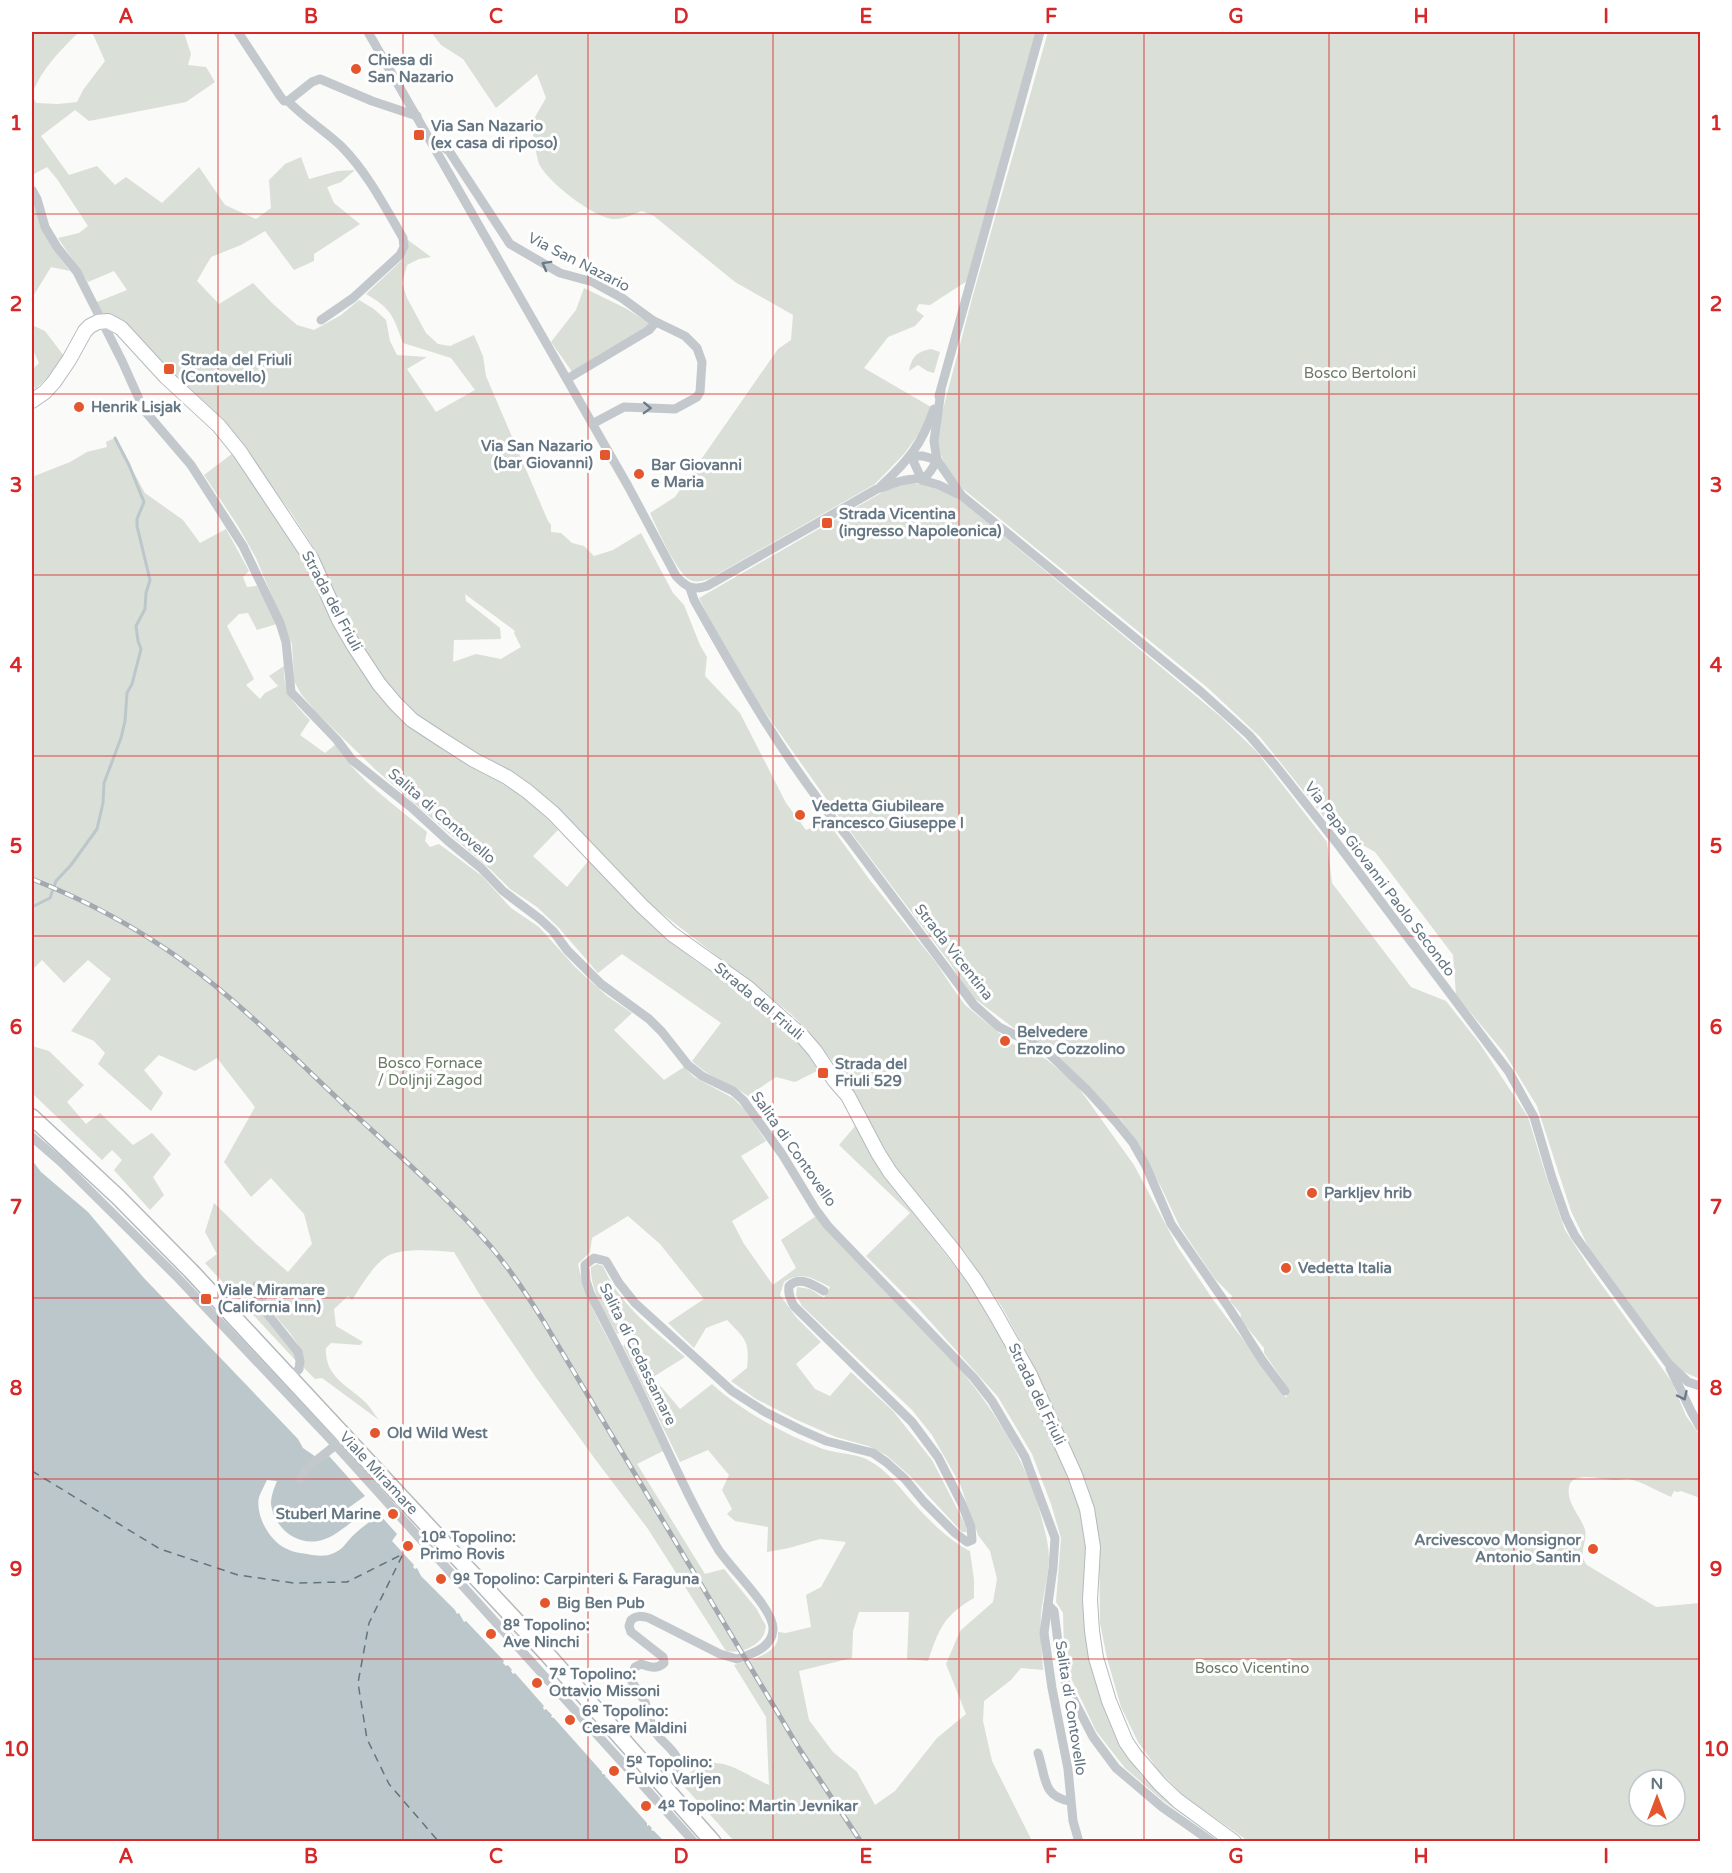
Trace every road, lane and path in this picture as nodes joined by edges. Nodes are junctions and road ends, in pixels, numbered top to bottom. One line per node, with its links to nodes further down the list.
1 (238, 32): 4 (street)
2 (368, 32): 5 (street, Via San Nazario)
3 (1040, 32): 12 (street)
4 (288, 101): 5 (street); 8 (street)
5 (417, 116): 6 (street, Via San Nazario)
6 (432, 143): 9 (street, Via San Nazario, one-way to 6); 11 (street, Via San Nazario)
7 (32, 190): 10 (street, Salita di Contovello)
8 (321, 320)
9 (652, 320): 11 (street); 14 (street, Via San Nazario, one-way to 9)
10 (102, 321): 13 (main road); 32 (street, Salita di Contovello); 40 (main road, Strada del Friuli)
11 (567, 380): 14 (street, Via San Nazario)
12 (941, 391): 15 (street); 16 (street)
13 (32, 401)
14 (592, 424): 20 (street, Via San Nazario)
15 (911, 456): 16 (street); 17 (street); 18 (street)
16 (937, 460): 17 (street); 19 (street, Via Papa Giovanni Paolo Secondo)
17 (922, 480): 18 (street); 19 (street, Via Papa Giovanni Paolo Secondo)
18 (878, 489): 20 (street)
19 (962, 496): 25 (street, Via Papa Giovanni Paolo Secondo)
20 (690, 588): 28 (street, Strada Vicentina)
21 (32, 1117): 26 (main road, Viale Miramare)
22 (32, 1137): 30 (street)
23 (256, 1286): 26 (street)
24 (824, 1291): 34 (street, Salita di Cedassamare)
25 (1668, 1363): 27 (street, Via Papa Giovanni Paolo Secondo); 29 (street, Via Papa Giovanni Paolo Secondo, one-way to 29)
26 (290, 1378): 34 (main road, Viale Miramare)
27 (1701, 1386)
28 (1285, 1391)
29 (1701, 1427)
30 (336, 1445): 31 (street); 36 (street)
31 (300, 1479)
32 (1048, 1605): 35 (street, Salita di Contovello); 39 (street)
33 (1038, 1753): 35 (street)
34 (664, 1786): 37 (main road, Viale Miramare)
35 (1070, 1801): 38 (street, Salita di Contovello)
36 (694, 1842)
37 (713, 1842)
38 (1079, 1842)
39 (1212, 1842)
40 (1234, 1842)

